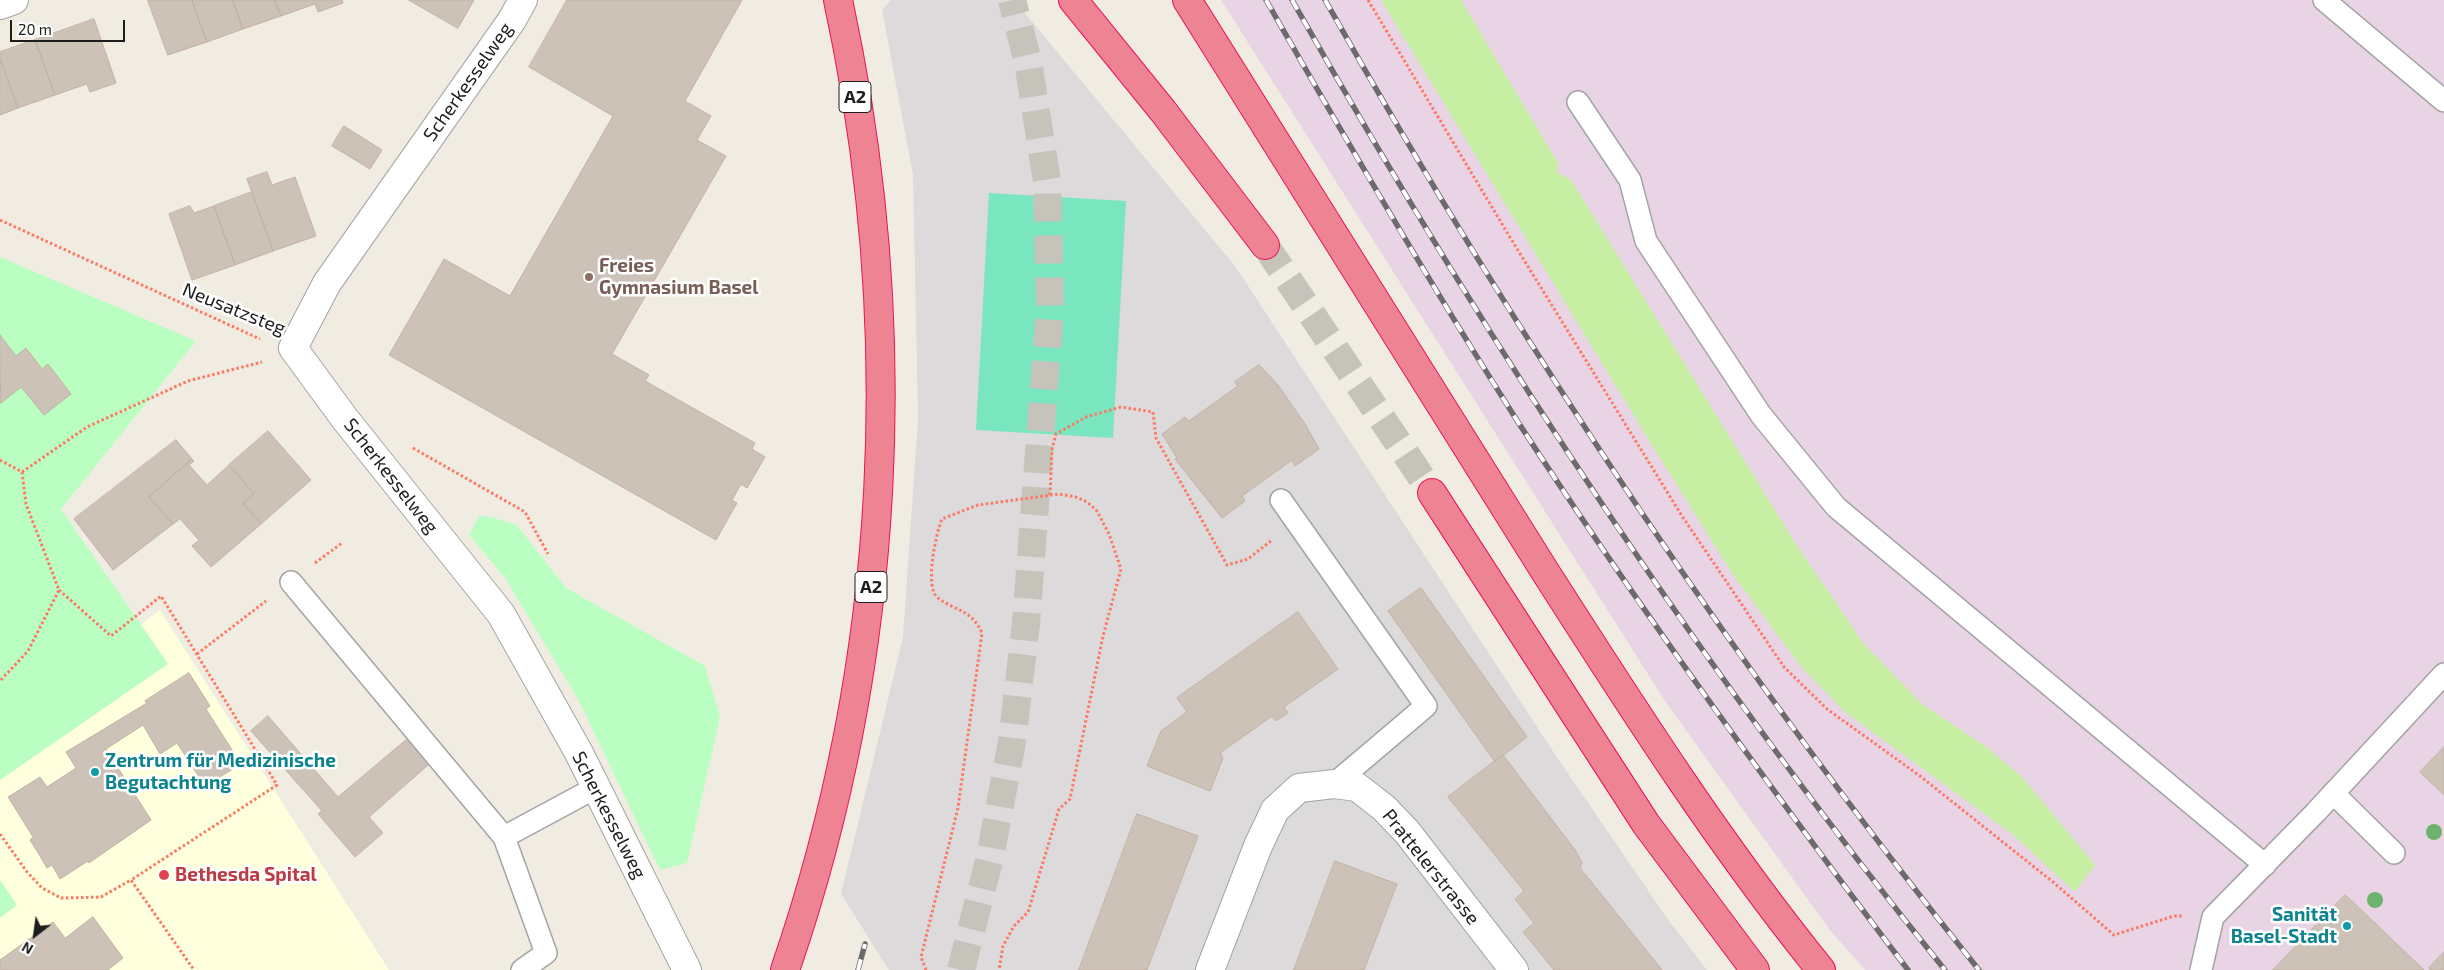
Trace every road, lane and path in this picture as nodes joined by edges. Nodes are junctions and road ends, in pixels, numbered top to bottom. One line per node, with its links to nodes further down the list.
1 (14, 0): 8 (street)
2 (523, 0): 13 (street, Scherkesselweg)
3 (838, 0): 38 (highway, A2)
4 (1073, 0): 12 (highway)
5 (1188, 0): 44 (highway)
6 (1368, 0): 34 (path)
7 (2324, 0): 9 (lane)
8 (0, 5)
9 (2444, 101)
10 (1578, 102): 32 (lane)
11 (0, 220): 13 (path, Neusatzsteg)
12 (1265, 245)
13 (293, 348): 15 (street, Scherkesselweg); 16 (path, Neusatzsteg)
14 (0, 460): 16 (path)
15 (381, 464): 21 (path); 27 (street, Scherkesselweg)
16 (22, 472): 23 (path)
17 (1432, 493): 43 (highway)
18 (1050, 495): 20 (path); 39 (path); 40 (path)
19 (1281, 500): 20 (lane)
20 (1296, 521): 26 (lane)
21 (548, 554)
22 (291, 582): 30 (lane)
23 (59, 590): 25 (path); 33 (path)
24 (2444, 674): 28 (lane)
25 (0, 681)
26 (1334, 784): 41 (street, Prattelerstrasse); 42 (street, Prattelerstrasse)
27 (595, 788): 30 (lane); 37 (street, Scherkesselweg)
28 (2333, 793): 31 (lane); 32 (lane)
29 (0, 834): 33 (path)
30 (504, 837): 36 (lane)
31 (2394, 853)
32 (2265, 865): 34 (lane)
33 (131, 880): 35 (path)
34 (2213, 917): 45 (lane)
35 (194, 970)
36 (522, 970)
37 (687, 970)
38 (785, 970)
39 (926, 970)
40 (999, 970)
41 (1210, 970)
42 (1514, 970)
43 (1755, 970)
44 (1821, 970)
45 (2201, 970)

